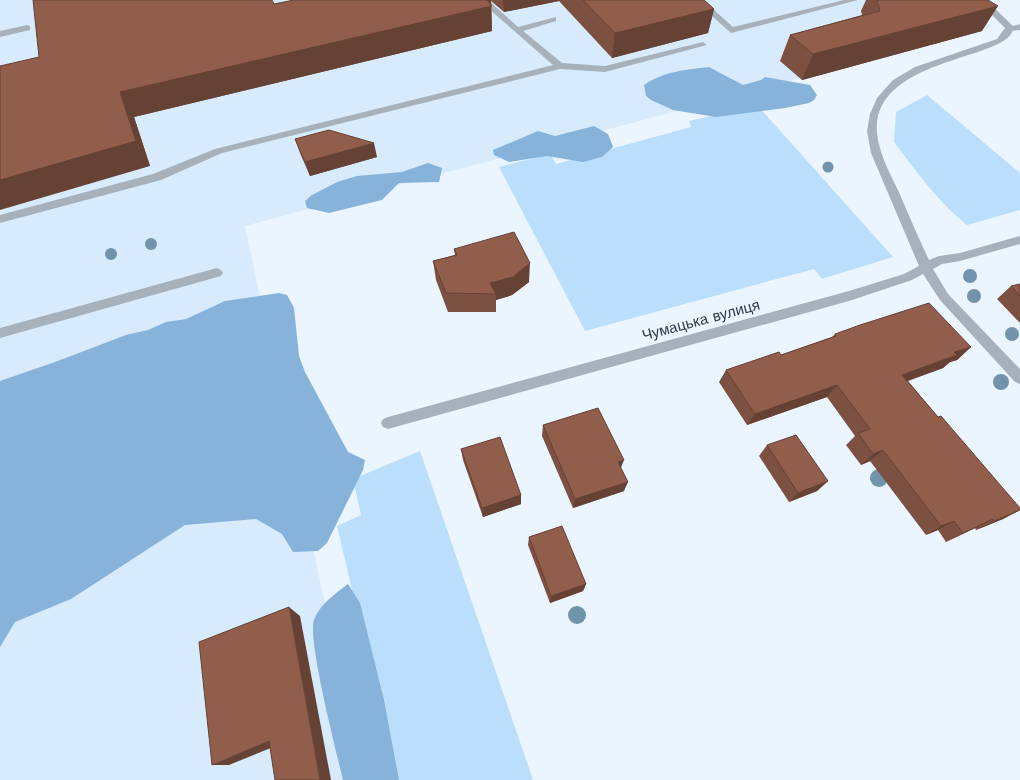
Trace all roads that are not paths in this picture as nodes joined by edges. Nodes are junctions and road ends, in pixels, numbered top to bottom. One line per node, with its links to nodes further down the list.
1 (483, 0): 8 (street)
2 (698, 0): 3 (street)
3 (854, 0)
4 (981, 0): 7 (street)
5 (553, 19): 8 (street)
6 (27, 28): 9 (street)
7 (1015, 28): 14 (street)
8 (517, 30): 11 (street)
9 (0, 34)
10 (703, 45): 11 (lane)
11 (560, 66): 12 (lane)
12 (0, 219)
13 (1020, 240): 14 (street, Чумацька вулиця)
14 (926, 268): 17 (street); 18 (street, Чумацька вулиця)
15 (218, 273): 16 (street)
16 (0, 333)
17 (1020, 378)
18 (388, 423)

